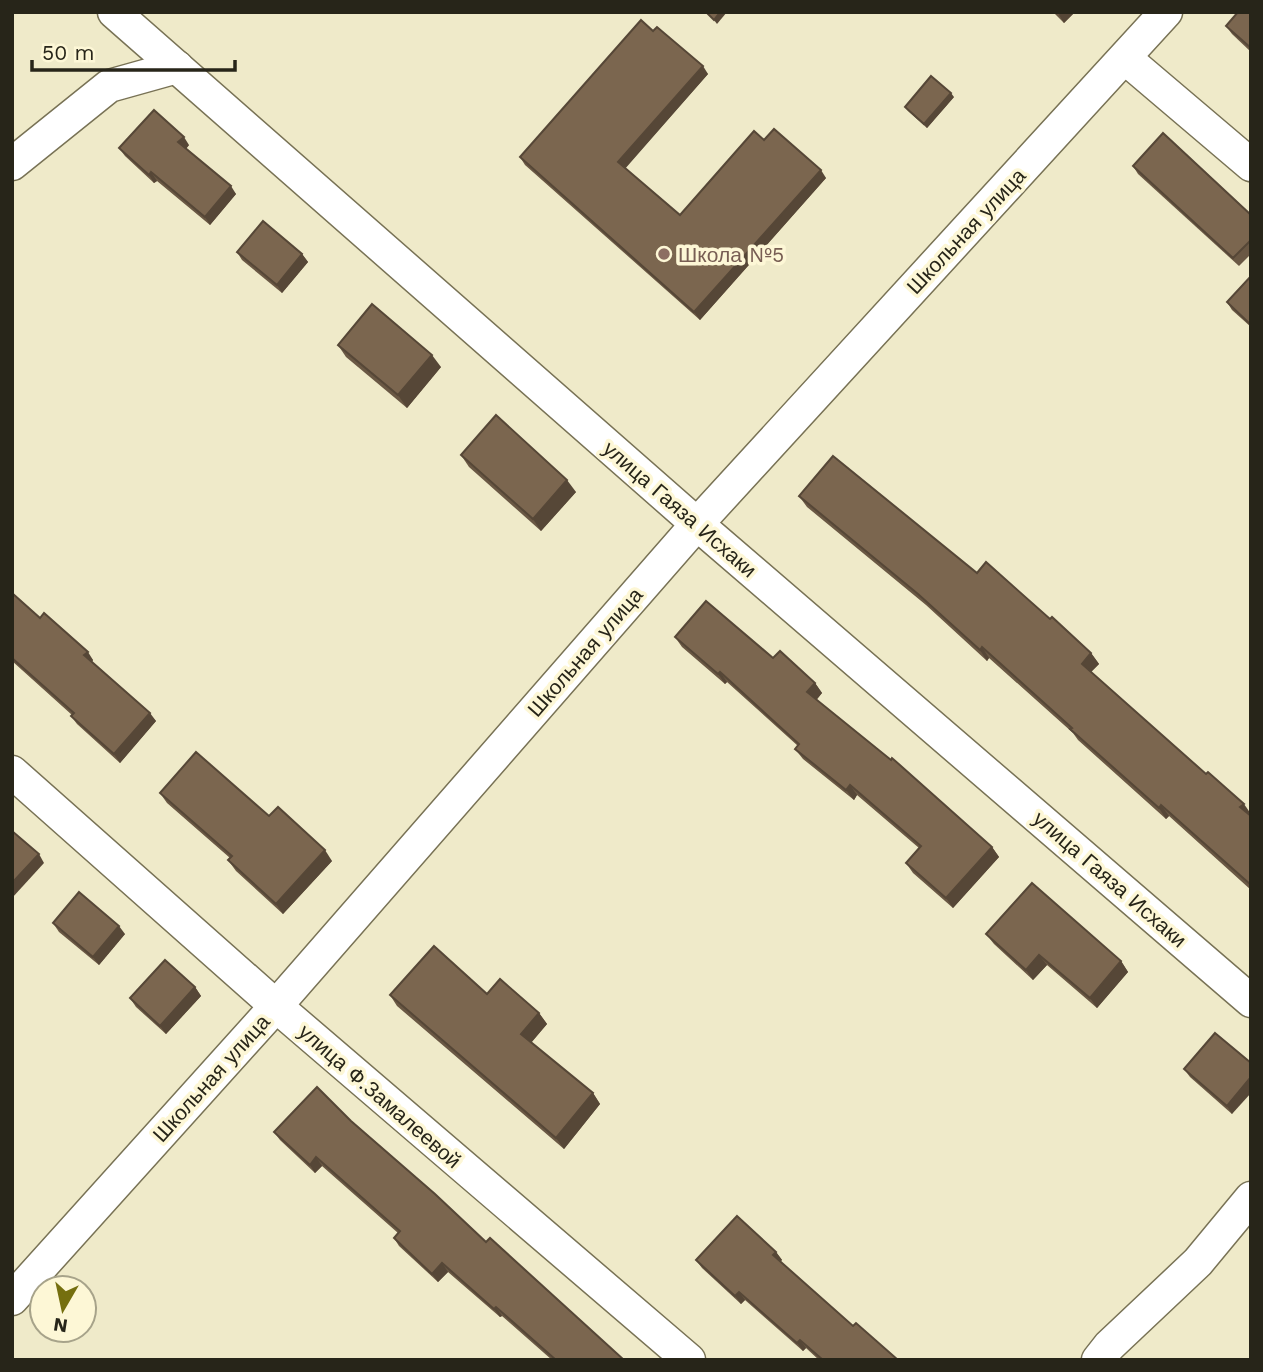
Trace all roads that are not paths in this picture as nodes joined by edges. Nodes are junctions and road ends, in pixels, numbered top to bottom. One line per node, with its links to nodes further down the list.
1 (114, 12): 4 (street, улица Гаяза Исхаки)
2 (1166, 12): 3 (street, Школьная улица)
3 (1125, 58): 6 (street); 7 (street, Школьная улица)
4 (177, 67): 5 (street); 7 (street, улица Гаяза Исхаки)
5 (12, 164)
6 (1251, 165)
7 (696, 524): 9 (street, улица Гаяза Исхаки); 10 (street, Школьная улица)
8 (12, 772): 10 (street, улица Ф.Замалеевой)
9 (1251, 1001)
10 (276, 1006): 12 (street, Школьная улица); 13 (street, улица Ф.Замалеевой)
11 (1251, 1198): 14 (street)
12 (12, 1299)
13 (688, 1360)
14 (1098, 1360)

